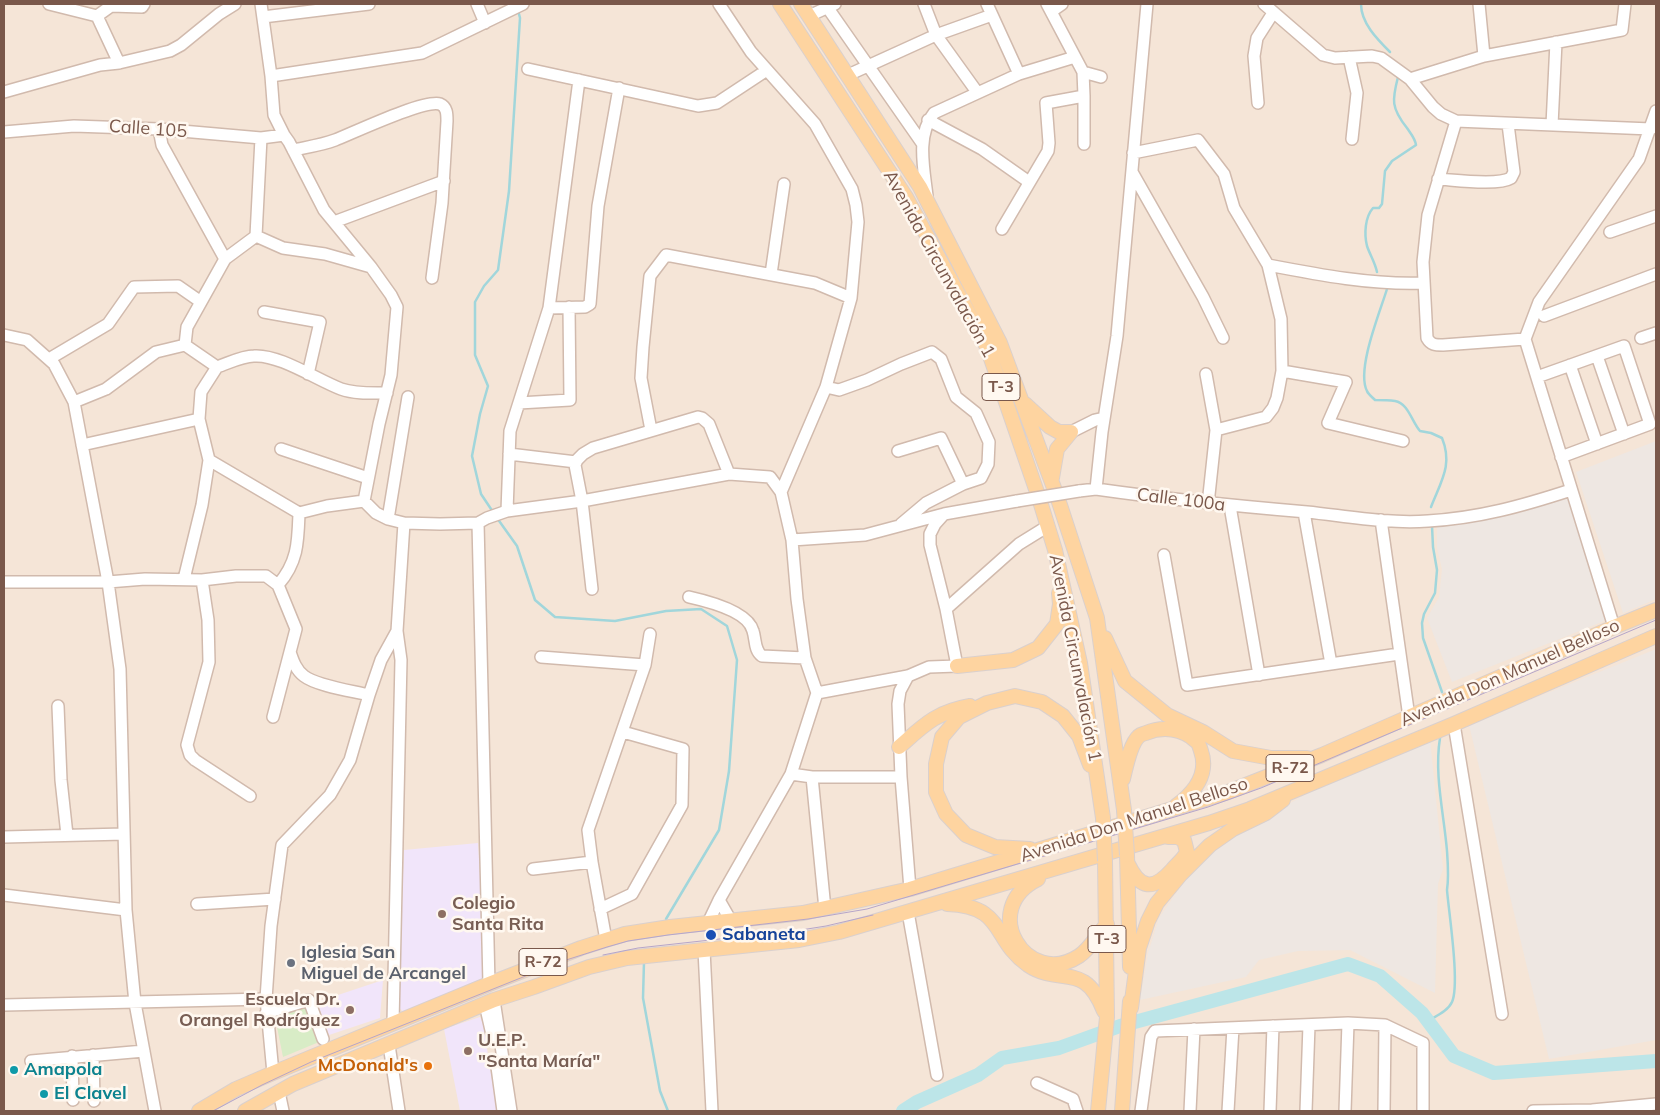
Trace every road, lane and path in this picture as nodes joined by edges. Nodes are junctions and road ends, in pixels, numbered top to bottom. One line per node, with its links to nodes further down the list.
1 (50, 4): 22 (street)
2 (144, 4): 22 (street)
3 (235, 4): 31 (street)
4 (261, 4): 24 (street)
5 (369, 4): 18 (street)
6 (477, 4): 25 (street)
7 (718, 4): 34 (street)
8 (780, 4): 142 (main road, Avenida Circunvalación 1 / T-3)
9 (801, 4): 23 (main road, Avenida Circunvalación 1 / T-3)
10 (924, 4): 26 (street)
11 (1062, 4): 20 (street)
12 (1147, 4): 62 (street)
13 (1264, 4): 21 (street)
14 (1479, 4): 28 (street)
15 (1624, 4): 27 (street)
16 (829, 5): 23 (street); 32 (street)
17 (518, 6): 25 (street)
18 (323, 7): 24 (street)
19 (990, 7): 26 (street); 36 (street)
20 (1049, 7): 29 (street)
21 (1273, 13): 30 (street); 46 (street)
22 (97, 16): 31 (street)
23 (809, 16): 37 (main road, Avenida Circunvalación 1 / T-3)
24 (263, 17): 38 (street)
25 (485, 23): 38 (street)
26 (936, 35): 32 (street); 44 (street)
27 (1556, 42): 28 (street); 51 (street)
28 (1484, 56): 40 (street)
29 (1075, 57): 35 (street); 36 (street)
30 (1349, 57): 40 (street); 56 (street)
31 (119, 63): 43 (street)
32 (867, 66): 37 (street); 58 (street)
33 (528, 69): 41 (street)
34 (768, 70): 42 (street); 81 (street)
35 (1083, 72): 39 (street); 45 (street)
36 (1019, 74): 44 (street)
37 (848, 75): 68 (main road, Avenida Circunvalación 1 / T-3)
38 (270, 76): 57 (street)
39 (1101, 77)
40 (1410, 79): 49 (street)
41 (580, 80): 42 (street); 84 (street)
42 (619, 88): 83 (street)
43 (4, 92)
44 (977, 92): 48 (street)
45 (1084, 96): 59 (street); 66 (street)
46 (1258, 103)
47 (1656, 111): 53 (street)
48 (928, 120): 58 (street); 66 (street)
49 (1456, 121): 50 (street); 64 (street)
50 (1508, 124): 51 (street); 64 (street)
51 (1552, 125): 53 (street)
52 (160, 129): 54 (street, Calle 105); 55 (street, Calle 105); 74 (street)
53 (1651, 129): 60 (street)
54 (4, 132)
55 (261, 138): 57 (street, Calle 105); 73 (street)
56 (1352, 139)
57 (289, 142): 65 (street, Calle 105); 70 (street)
58 (922, 143): 68 (street)
59 (1084, 144)
60 (1643, 150): 61 (street); 91 (street)
61 (1656, 150)
62 (1133, 153): 63 (street); 75 (street)
63 (1132, 172): 89 (street); 107 (street)
64 (1438, 179): 80 (street)
65 (444, 181): 70 (street); 79 (street)
66 (1029, 182): 71 (street)
67 (784, 184): 77 (street)
68 (927, 200): 104 (main road, Avenida Circunvalación 1 / T-3)
69 (1656, 216): 72 (street)
70 (334, 222): 76 (street)
71 (1002, 229)
72 (1610, 232)
73 (256, 236): 74 (street); 76 (street)
74 (225, 259): 82 (street)
75 (1268, 265): 80 (street); 97 (street)
76 (371, 267): 102 (street)
77 (771, 274): 81 (street); 109 (street)
78 (1656, 274): 86 (street)
79 (432, 278)
80 (1424, 284): 91 (street)
81 (851, 298): 101 (street)
82 (201, 302): 92 (street); 94 (street)
83 (570, 307): 84 (street); 106 (street)
84 (549, 308): 106 (street)
85 (264, 312): 98 (street)
86 (1544, 316)
87 (1656, 333): 90 (street)
88 (4, 335): 94 (street)
89 (1223, 338)
90 (1641, 338)
91 (1525, 339): 100 (street)
92 (185, 345): 95 (street); 105 (street)
93 (1598, 356): 96 (street); 112 (street); 112 (street)
94 (49, 359): 105 (street)
95 (217, 366): 98 (street); 108 (street)
96 (1570, 366): 100 (street); 114 (street)
97 (1282, 371): 110 (street); 113 (street)
98 (308, 374): 102 (street)
99 (1206, 374): 110 (street)
100 (1537, 377): 119 (street)
101 (826, 387): 125 (street); 128 (street)
102 (387, 393): 123 (street)
103 (408, 396): 137 (street)
104 (1021, 399): 111 (main road); 124 (main road, Avenida Circunvalación 1 / T-3)
105 (74, 402): 115 (street)
106 (519, 403): 118 (street)
107 (1104, 418): 111 (street); 126 (street)
108 (199, 420): 115 (street); 120 (street)
109 (651, 430): 121 (street); 122 (street)
110 (1216, 430): 131 (street)
111 (1071, 432): 124 (main road)
112 (1624, 434): 114 (street)
113 (1403, 441)
114 (1597, 444): 119 (street)
115 (82, 445): 149 (street)
116 (281, 449): 123 (street)
117 (898, 451): 125 (street)
118 (509, 454): 121 (street); 133 (street)
119 (1561, 457): 127 (street)
120 (209, 460): 135 (street); 146 (street)
121 (576, 462): 130 (street)
122 (729, 474): 128 (street); 130 (street)
123 (368, 478): 129 (street)
124 (1052, 482): 155 (main road, Avenida Circunvalación 1 / T-3)
125 (963, 484): 141 (street)
126 (1096, 489): 131 (street, Calle 100a); 136 (street, Calle 100a, bridge)
127 (1571, 490): 139 (street, Calle 100a); 156 (street)
128 (781, 492): 143 (street)
129 (364, 501): 135 (street); 137 (street)
130 (582, 501): 133 (street); 151 (street)
131 (1208, 504): 132 (street, Calle 100a)
132 (1230, 506): 134 (street, Calle 100a); 167 (street)
133 (504, 512): 138 (street)
134 (1304, 512): 139 (street, Calle 100a); 164 (street)
135 (299, 513): 150 (street)
136 (944, 514): 141 (street, Calle 100a); 153 (street)
137 (388, 519): 140 (street)
138 (482, 520): 140 (street); 211 (street)
139 (1381, 520): 161 (street)
140 (404, 522): 157 (street)
141 (898, 526): 143 (street, Calle 100a)
142 (1048, 526): 144 (main road, Avenida Circunvalación 1 / T-3); 153 (street)
143 (792, 540): 163 (street)
144 (1055, 550): 166 (main road); 184 (main road, Avenida Circunvalación 1 / T-3)
145 (1164, 555): 167 (street)
146 (184, 579): 147 (street); 149 (street)
147 (202, 580): 150 (street); 185 (street)
148 (4, 582): 149 (street)
149 (108, 582): 187 (street)
150 (278, 584): 160 (street)
151 (592, 588)
152 (689, 597): 163 (street)
153 (946, 609): 166 (street)
154 (1656, 610): 156 (main road, Avenida Don Manuel Belloso / R-72)
155 (1097, 618): 178 (main road); 182 (main road, Avenida Circunvalación 1 / T-3)
156 (1614, 627): 174 (main road, Avenida Don Manuel Belloso / R-72)
157 (397, 631): 170 (street); 220 (street)
158 (650, 634): 165 (street)
159 (1656, 636): 175 (main road, Avenida Don Manuel Belloso / R-72)
160 (290, 652): 170 (street); 173 (street)
161 (1399, 654): 164 (street); 174 (street)
162 (541, 657): 165 (street)
163 (805, 658): 169 (street)
164 (1330, 664): 167 (street)
165 (644, 665): 176 (street)
166 (958, 666): 168 (street)
167 (1258, 675)
168 (908, 676): 169 (street); 177 (street)
169 (818, 693): 179 (street)
170 (369, 695): 198 (street)
171 (987, 703): 177 (main road); 184 (main road); 191 (main road)
172 (58, 706): 188 (street)
173 (273, 717)
174 (1409, 717): 178 (main road, Avenida Don Manuel Belloso / R-72)
175 (1454, 724): 183 (main road, Avenida Don Manuel Belloso / R-72); 218 (street)
176 (623, 732): 193 (street); 202 (street)
177 (899, 747): 181 (street)
178 (1322, 755): 186 (main road, Avenida Don Manuel Belloso / R-72)
179 (791, 774): 180 (street); 199 (street)
180 (812, 777): 181 (street); 203 (street)
181 (901, 777): 196 (street)
182 (1121, 787): 186 (main road); 192 (main road, Avenida Circunvalación 1 / T-3, bridge)
183 (1294, 790): 190 (main road, Avenida Don Manuel Belloso / R-72); 216 (main road)
184 (1100, 792): 208 (main road, Avenida Circunvalación 1 / T-3, bridge)
185 (250, 796)
186 (1170, 810): 191 (main road, Avenida Don Manuel Belloso / R-72)
187 (124, 834): 188 (street); 204 (street)
188 (67, 835): 189 (street)
189 (4, 837)
190 (1165, 837): 192 (main road); 194 (main road, Avenida Don Manuel Belloso / R-72)
191 (1041, 850): 196 (main road, Avenida Don Manuel Belloso / R-72)
192 (1127, 859): 216 (main road, Avenida Circunvalación 1 / T-3)
193 (592, 862): 195 (street); 202 (street)
194 (1061, 867): 201 (main road, Avenida Don Manuel Belloso / R-72); 208 (main road)
195 (533, 869)
196 (910, 889): 203 (main road, R-72)
197 (4, 895): 204 (street)
198 (275, 899): 200 (street); 212 (street)
199 (719, 900): 206 (street); 207 (street)
200 (197, 904)
201 (938, 904): 205 (main road, R-72); 219 (main road)
202 (600, 909): 209 (street)
203 (825, 909): 206 (main road, R-72)
204 (126, 910): 214 (street)
205 (908, 912): 210 (main road, R-72); 234 (street)
206 (731, 921): 207 (main road, R-72)
207 (708, 923): 209 (main road, R-72)
208 (1107, 924): 219 (main road, Avenida Circunvalación 1 / T-3)
209 (606, 940): 211 (main road, R-72)
210 (704, 950): 213 (main road, R-72); 248 (street)
211 (489, 984): 220 (main road, R-72)
212 (266, 998): 214 (street); 217 (street)
213 (490, 1002): 228 (main road, R-72); 246 (street); 247 (street)
214 (135, 1003): 215 (street); 229 (street)
215 (4, 1005)
216 (1130, 1008): 240 (main road, Avenida Circunvalación 1 / T-3)
217 (266, 1013): 227 (street); 233 (street)
218 (1502, 1014)
219 (1106, 1017): 250 (main road, Avenida Circunvalación 1 / T-3)
220 (393, 1023): 233 (main road, R-72)
221 (1348, 1023): 222 (street); 223 (street); 256 (street)
222 (1309, 1025): 224 (street); 255 (street)
223 (1385, 1025): 257 (street); 258 (street)
224 (1272, 1026): 225 (street); 254 (street)
225 (1233, 1028): 226 (street); 253 (street)
226 (1194, 1029): 251 (street); 252 (street)
227 (323, 1039)
228 (389, 1045): 236 (main road, R-72); 245 (street)
229 (144, 1051): 230 (street); 241 (street)
230 (93, 1055): 231 (street); 238 (street)
231 (72, 1056): 232 (street); 237 (street)
232 (31, 1061)
233 (273, 1073): 242 (main road, R-72)
234 (936, 1075)
235 (1037, 1083): 249 (street)
236 (279, 1092): 243 (main road, R-72); 244 (street)
237 (72, 1100)
238 (94, 1101)
239 (1656, 1104): 260 (street)
240 (1123, 1109)
241 (155, 1111)
242 (199, 1111)
243 (245, 1111)
244 (283, 1111)
245 (399, 1111)
246 (503, 1111)
247 (511, 1111)
248 (712, 1111)
249 (1077, 1111)
250 (1098, 1111)
251 (1141, 1111)
252 (1190, 1111)
253 (1228, 1111)
254 (1270, 1111)
255 (1306, 1111)
256 (1345, 1111)
257 (1384, 1111)
258 (1423, 1111)
259 (1533, 1111): 260 (street)
260 (1592, 1111)

